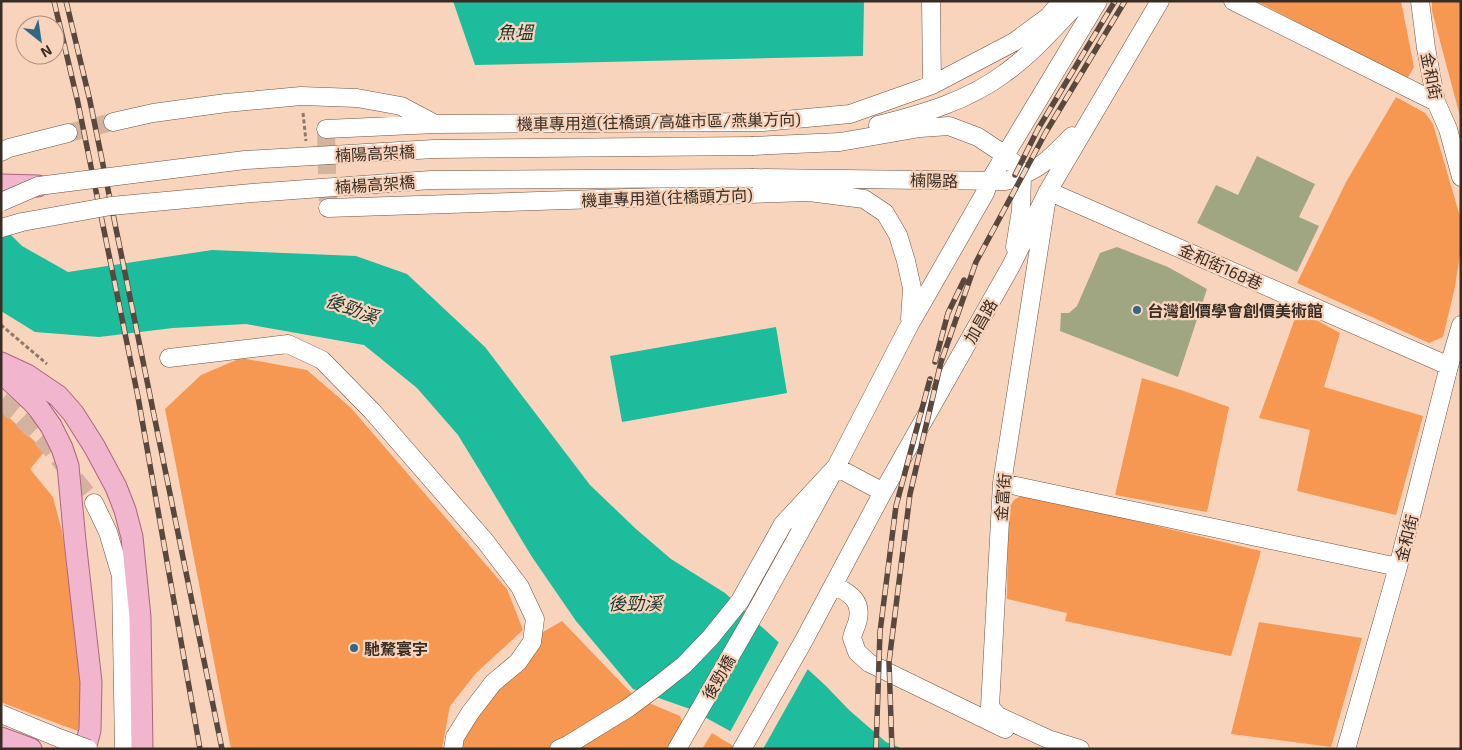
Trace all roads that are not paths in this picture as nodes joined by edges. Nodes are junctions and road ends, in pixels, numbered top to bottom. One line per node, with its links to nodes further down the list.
1 (931, 1): 8 (street)
2 (1062, 1): 8 (street, 機車專用道(往橋頭/高雄市區/燕巢方向))
3 (1080, 1): 15 (street)
4 (1098, 1): 17 (street)
5 (1160, 1): 10 (street, 加昌路)
6 (1233, 1): 9 (street)
7 (1420, 1): 9 (street, 金和街)
8 (932, 85): 12 (street, 機車專用道(往橋頭/高雄市區/燕巢方向))
9 (1436, 102): 19 (street, 金和街)
10 (1091, 116): 18 (street, 楠陽路); 25 (street, 加昌路)
11 (113, 122): 12 (street)
12 (436, 124): 13 (street)
13 (326, 129)
14 (68, 133): 16 (street)
15 (753, 146): 17 (street); 24 (street, 楠陽高架橋, bridge)
16 (5, 150)
17 (1005, 154): 18 (street); 22 (street)
18 (1022, 176): 22 (street, 楠陽路); 30 (street)
19 (1461, 177)
20 (752, 178): 21 (street, 楠陽路); 29 (street, 楠楊高架橋, bridge)
21 (833, 178): 22 (street, 楠陽路); 26 (street)
22 (989, 182): 31 (street)
23 (1, 185): 24 (main road)
24 (38, 186): 27 (street, 楠陽高架橋, bridge)
25 (1048, 190): 30 (street, 加昌路); 35 (street, 金和街168巷); 38 (street, 金富街)
26 (864, 199): 28 (street, 機車專用道(往橋頭方向)); 31 (street, 機車專用道(往橋頭方向))
27 (1, 202)
28 (328, 208)
29 (1, 228)
30 (1011, 266): 39 (street, 加昌路)
31 (910, 324): 37 (street)
32 (1461, 325): 35 (street, 金和街)
33 (170, 358): 50 (street)
34 (1, 363): 49 (main road)
35 (1449, 366): 41 (street, 金和街)
36 (1, 372): 47 (main road)
37 (836, 467): 39 (street); 45 (street, 後勁橋); 51 (street)
38 (1002, 483): 41 (street); 54 (street, 金富街)
39 (883, 492): 42 (street, 加昌路)
40 (94, 502): 48 (street)
41 (1398, 568): 55 (street, 金和街)
42 (834, 585): 52 (street, 加昌路); 53 (street)
43 (1, 714): 47 (street, bridge)
44 (1, 738): 46 (main road)
45 (680, 744)
46 (31, 749)
47 (86, 749)
48 (124, 749)
49 (142, 749)
50 (453, 749)
51 (559, 749)
52 (742, 749)
53 (1046, 749)
54 (1080, 749)
55 (1346, 749)

